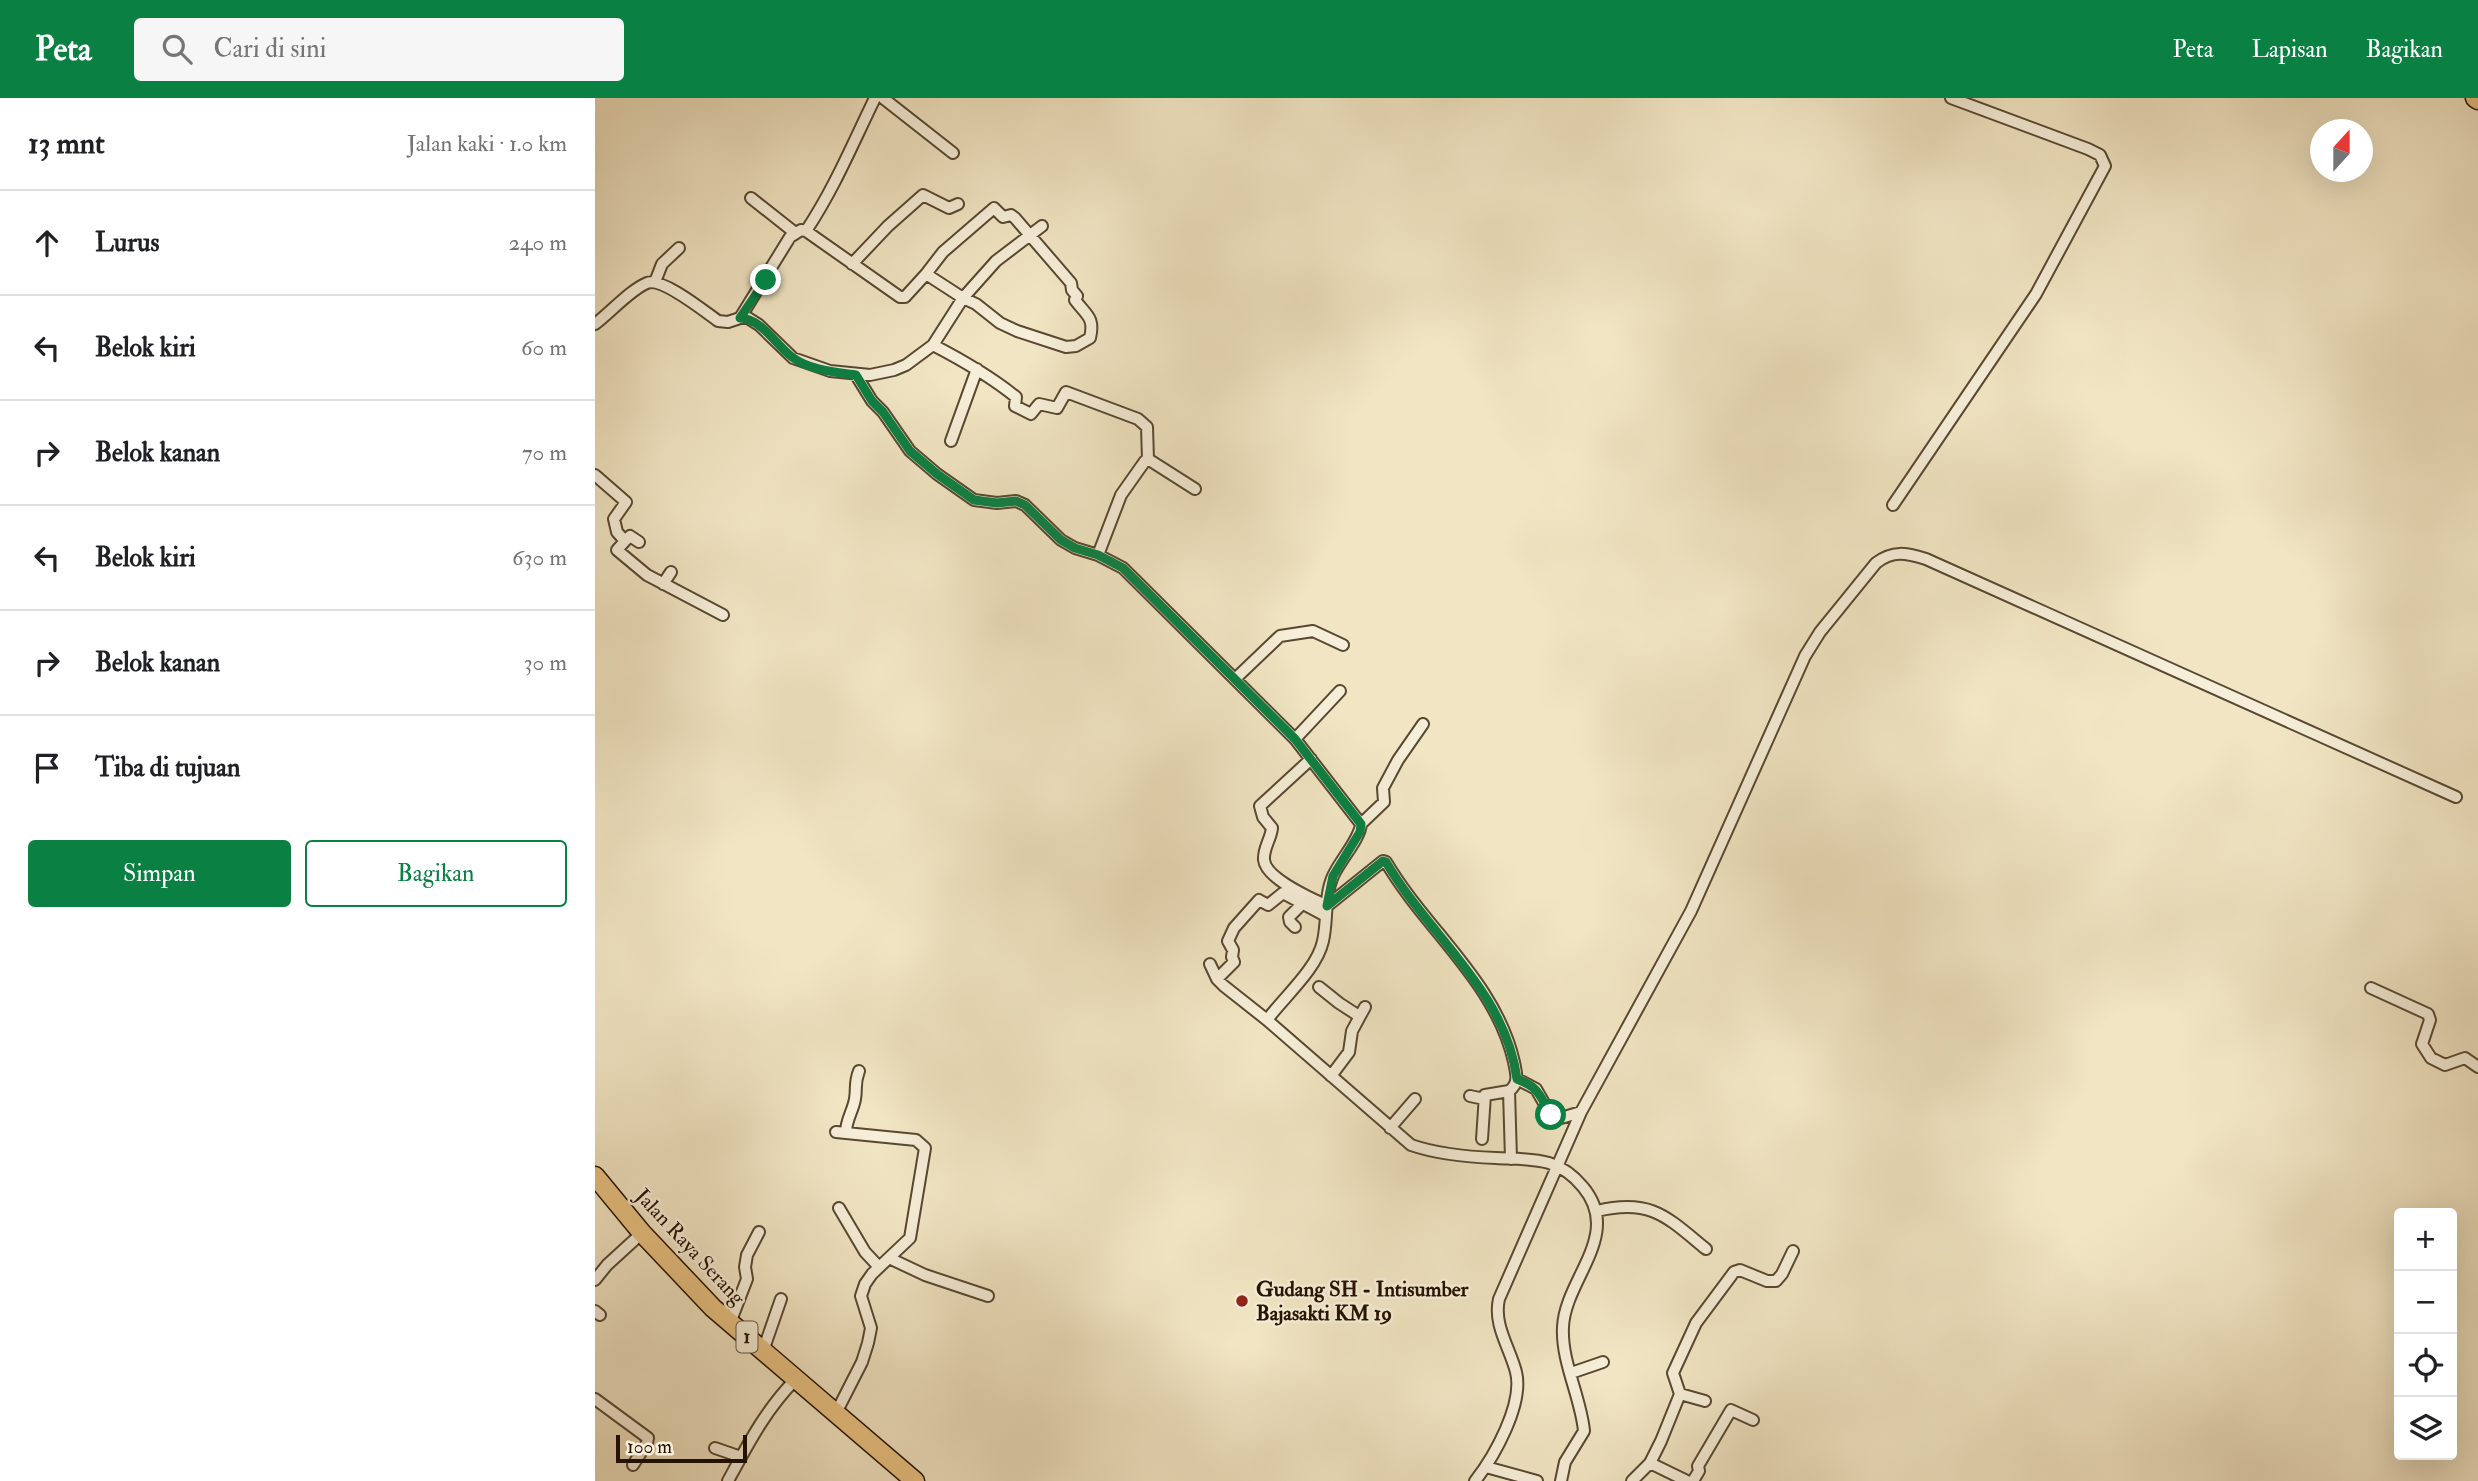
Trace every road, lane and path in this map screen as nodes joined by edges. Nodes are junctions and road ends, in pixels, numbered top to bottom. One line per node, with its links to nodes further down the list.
1 (875, 98): 8 (street)
2 (883, 98): 4 (street)
3 (1951, 98): 24 (street)
4 (953, 153)
5 (751, 198): 8 (street)
6 (958, 204): 11 (street)
7 (1042, 226): 9 (street)
8 (800, 232): 11 (street); 15 (street)
9 (1031, 235): 12 (street); 14 (street); 14 (street)
10 (679, 248): 13 (street)
11 (852, 264): 12 (street)
12 (926, 274): 14 (street)
13 (655, 282): 15 (street); 16 (street)
14 (963, 298): 17 (street)
15 (740, 318): 19 (street)
16 (595, 324)
17 (933, 345): 18 (street); 19 (street)
18 (977, 369): 20 (street); 21 (street)
19 (856, 375): 27 (street)
20 (951, 441)
21 (1147, 460): 23 (street); 27 (street)
22 (595, 475): 25 (street)
23 (1195, 489)
24 (1893, 505)
25 (625, 541): 26 (street); 29 (street)
26 (639, 542)
27 (1098, 555): 32 (street)
28 (671, 572): 29 (street)
29 (663, 584): 30 (street)
30 (723, 615)
31 (1343, 645): 32 (street)
32 (1236, 678): 35 (street)
33 (1340, 691): 35 (street)
34 (1423, 724): 38 (street)
35 (1295, 739): 36 (street)
36 (1311, 759): 38 (street); 40 (street)
37 (2456, 797): 55 (street)
38 (1361, 824): 40 (street)
39 (1303, 903): 40 (street); 41 (street); 43 (street)
40 (1326, 911): 46 (street); 50 (street)
41 (1295, 927)
42 (1210, 964): 43 (street)
43 (1217, 979): 46 (street)
44 (1319, 986): 49 (street)
45 (2371, 988): 47 (street)
46 (1267, 1020): 49 (street)
47 (2478, 1067)
48 (859, 1071): 67 (street)
49 (1331, 1076): 56 (street)
50 (1517, 1079): 51 (street); 55 (street)
51 (1509, 1090): 54 (street); 58 (street)
52 (1470, 1096): 54 (street)
53 (1415, 1098): 56 (street)
54 (1484, 1099): 57 (street)
55 (1581, 1112): 59 (street)
56 (1390, 1128): 58 (street)
57 (1482, 1139)
58 (1511, 1159): 59 (street)
59 (1556, 1166): 62 (street); 86 (street)
60 (595, 1176): 63 (highway, Jalan Raya Serang / 1)
61 (839, 1208): 68 (street)
62 (1597, 1211): 65 (street); 75 (street)
63 (642, 1233): 69 (street); 72 (highway, Jalan Raya Serang / 1)
64 (759, 1233): 72 (street)
65 (1706, 1249)
66 (1793, 1251): 77 (street)
67 (889, 1258): 68 (street); 70 (street)
68 (879, 1267): 80 (street)
69 (595, 1280)
70 (988, 1296)
71 (781, 1298): 73 (street)
72 (730, 1323): 73 (highway, Jalan Raya Serang / 1)
73 (764, 1351): 76 (highway, Jalan Raya Serang / 1)
74 (1603, 1362): 75 (street)
75 (1571, 1373): 91 (street)
76 (796, 1379): 80 (highway, Jalan Raya Serang / 1); 83 (street)
77 (1680, 1394): 79 (street); 84 (street)
78 (595, 1399): 85 (street)
79 (1705, 1401)
80 (836, 1413): 88 (highway, Jalan Raya Serang / 1)
81 (1753, 1420): 94 (street)
82 (715, 1448): 83 (street)
83 (741, 1458): 87 (street)
84 (1650, 1463): 92 (street); 93 (street)
85 (633, 1465)
86 (1486, 1467): 89 (street); 90 (street)
87 (728, 1481)
88 (915, 1481)
89 (1475, 1481)
90 (1537, 1481)
91 (1561, 1481)
92 (1632, 1481)
93 (1687, 1481)
94 (1693, 1481)

